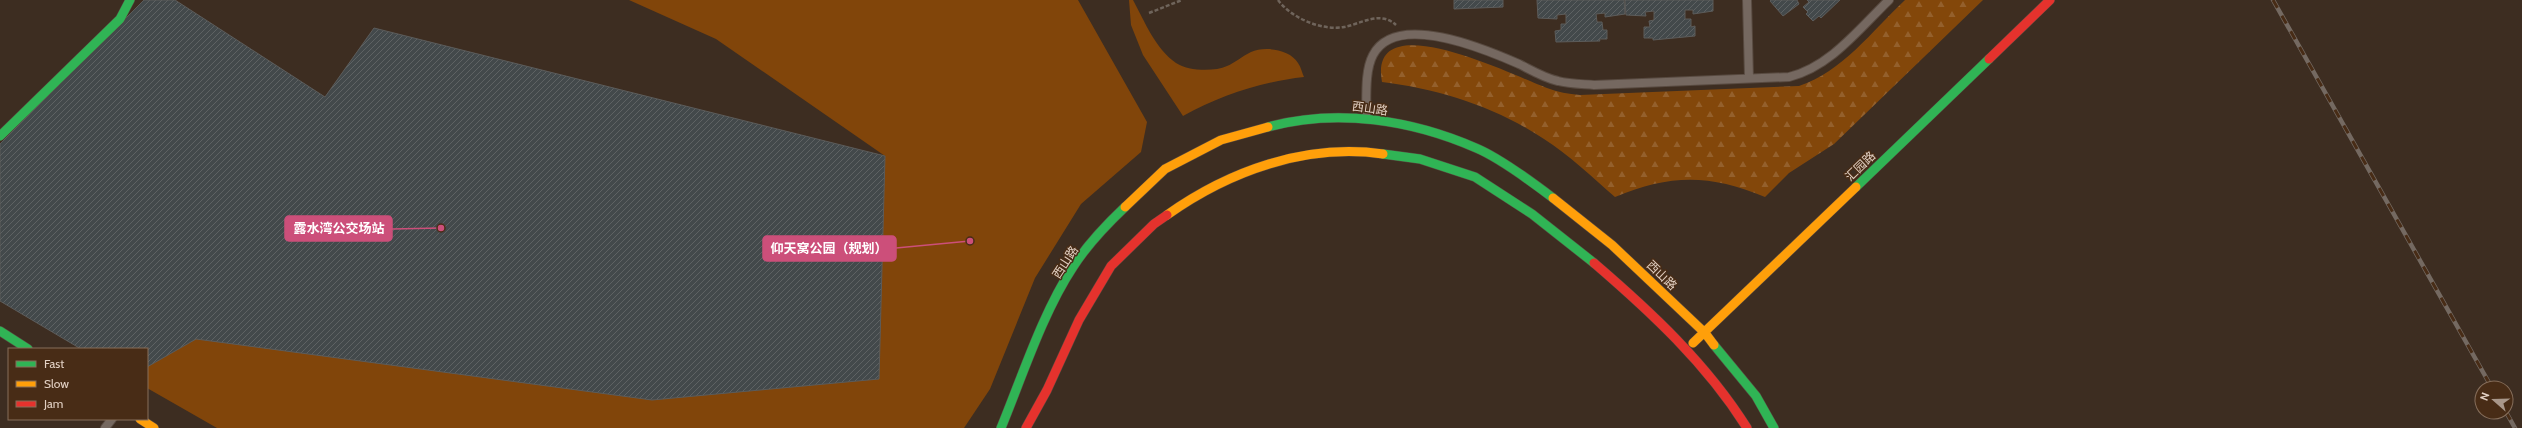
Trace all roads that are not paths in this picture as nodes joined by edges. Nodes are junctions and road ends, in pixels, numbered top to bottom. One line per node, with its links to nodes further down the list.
1 (130, 0): 7 (main road)
2 (1747, 0): 5 (lane)
3 (1889, 0): 5 (lane)
4 (2050, 0): 9 (main road, 汇园路)
5 (1749, 78): 6 (lane)
6 (1366, 119): 9 (main road, 西山路); 16 (main road, 西山路)
7 (0, 136)
8 (0, 331): 10 (main road)
9 (1705, 333): 11 (main road, 汇园路); 19 (main road, 西山路)
10 (26, 348)
11 (1687, 349): 17 (main road); 18 (main road)
12 (111, 420): 14 (lane)
13 (142, 420): 15 (main road)
14 (105, 428)
15 (154, 428)
16 (1001, 428)
17 (1026, 428)
18 (1747, 428)
19 (1774, 428)

